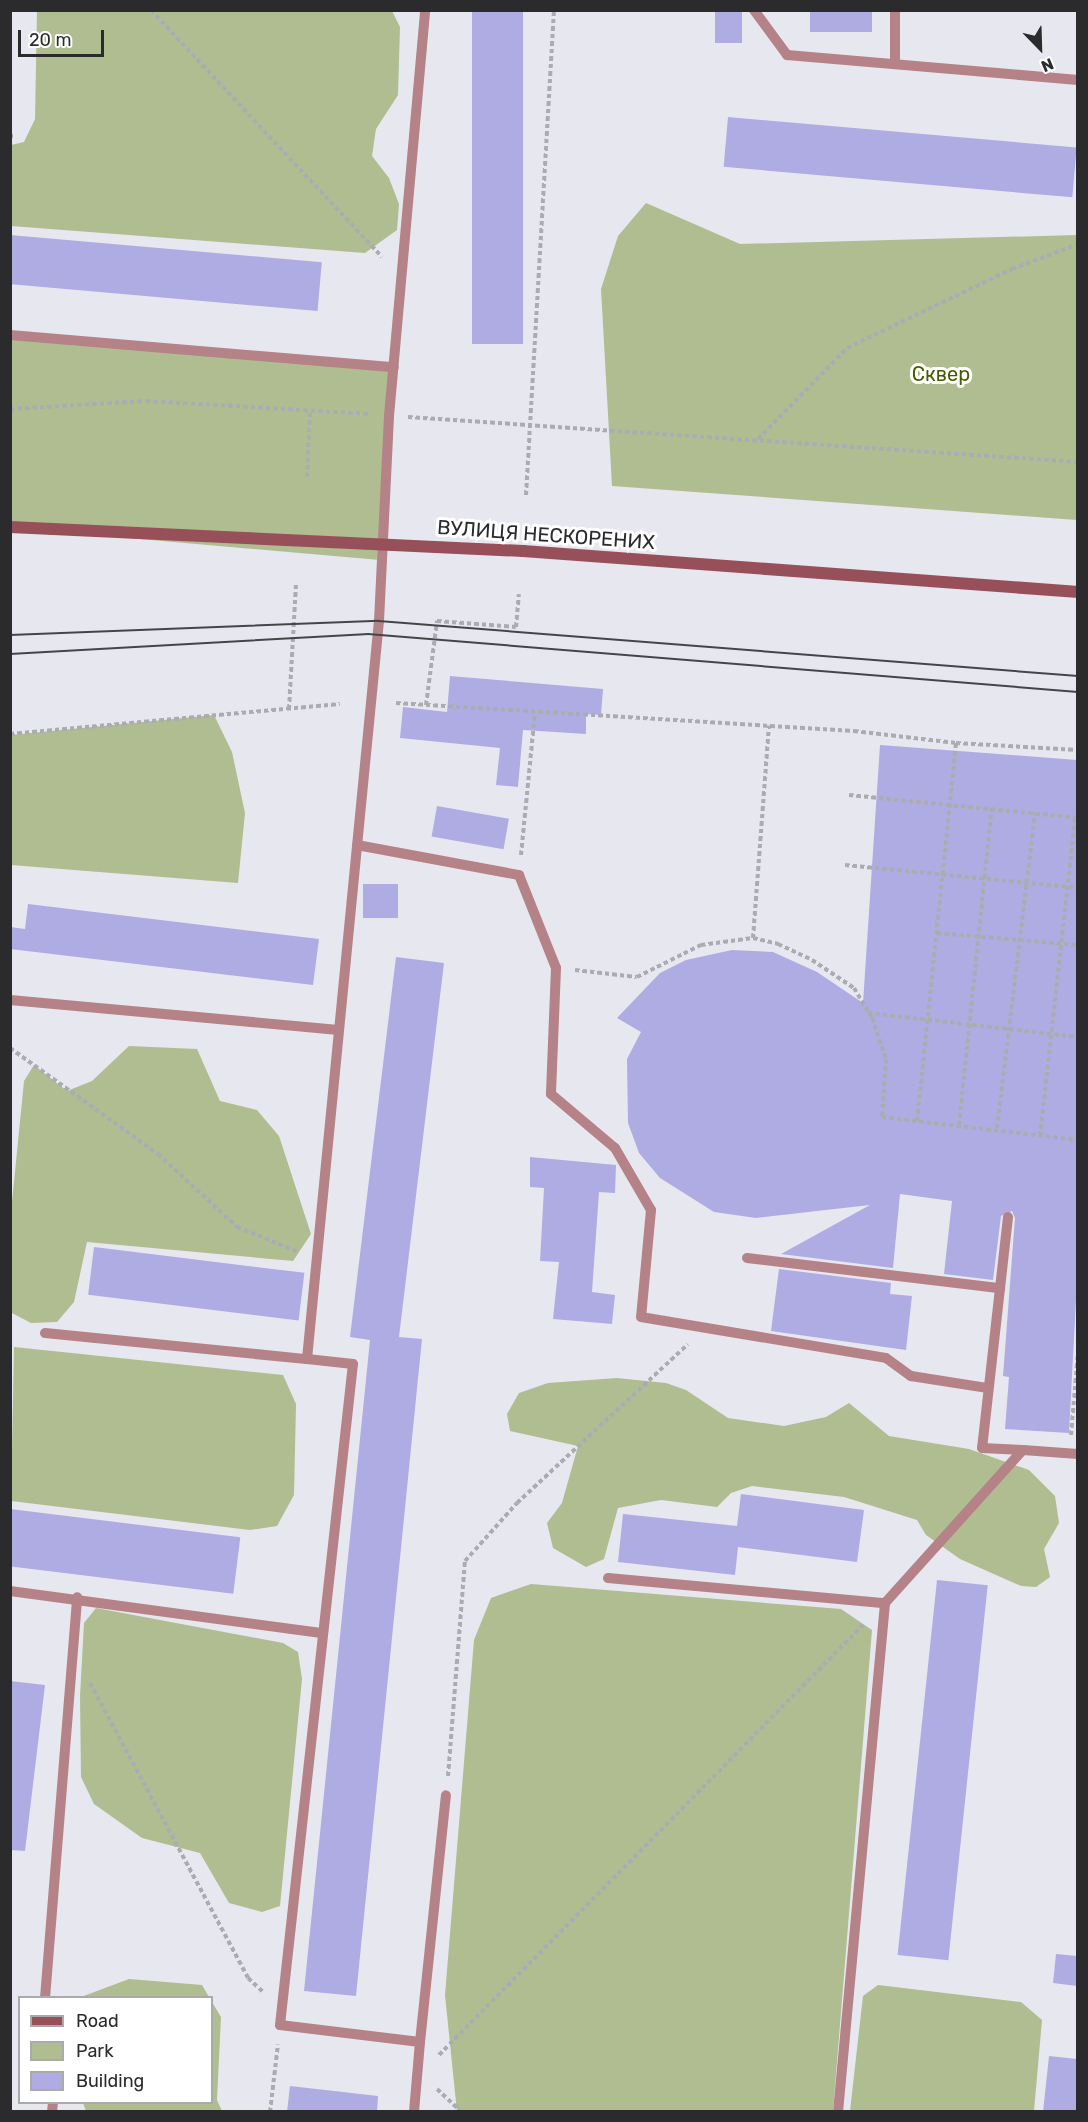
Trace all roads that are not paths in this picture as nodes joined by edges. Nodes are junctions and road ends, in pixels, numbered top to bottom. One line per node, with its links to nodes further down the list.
1 (425, 10): 7 (lane)
2 (754, 10): 4 (lane)
3 (895, 10): 4 (lane)
4 (895, 63): 5 (lane)
5 (1077, 80)
6 (10, 335): 7 (lane)
7 (394, 367): 9 (lane)
8 (10, 527): 9 (main road, ВУЛИЦЯ НЕСКОРЕНИХ)
9 (382, 544): 10 (main road, ВУЛИЦЯ НЕСКОРЕНИХ); 11 (lane)
10 (1077, 592)
11 (357, 845): 13 (lane); 19 (lane)
12 (10, 1000): 13 (lane)
13 (339, 1030): 18 (lane)
14 (1008, 1217): 16 (lane)
15 (747, 1258): 16 (lane)
16 (1000, 1288): 19 (lane)
17 (45, 1333): 18 (lane)
18 (307, 1359): 26 (lane)
19 (988, 1388): 20 (lane)
20 (1023, 1450): 21 (lane); 25 (lane)
21 (1073, 1454)
22 (608, 1578): 25 (lane)
23 (10, 1591): 24 (lane)
24 (77, 1597): 26 (lane); 28 (lane)
25 (885, 1603): 31 (lane)
26 (321, 1633): 29 (lane)
27 (446, 1795): 29 (lane)
28 (45, 1996)
29 (420, 2042): 30 (lane)
30 (414, 2112)
31 (838, 2112)

